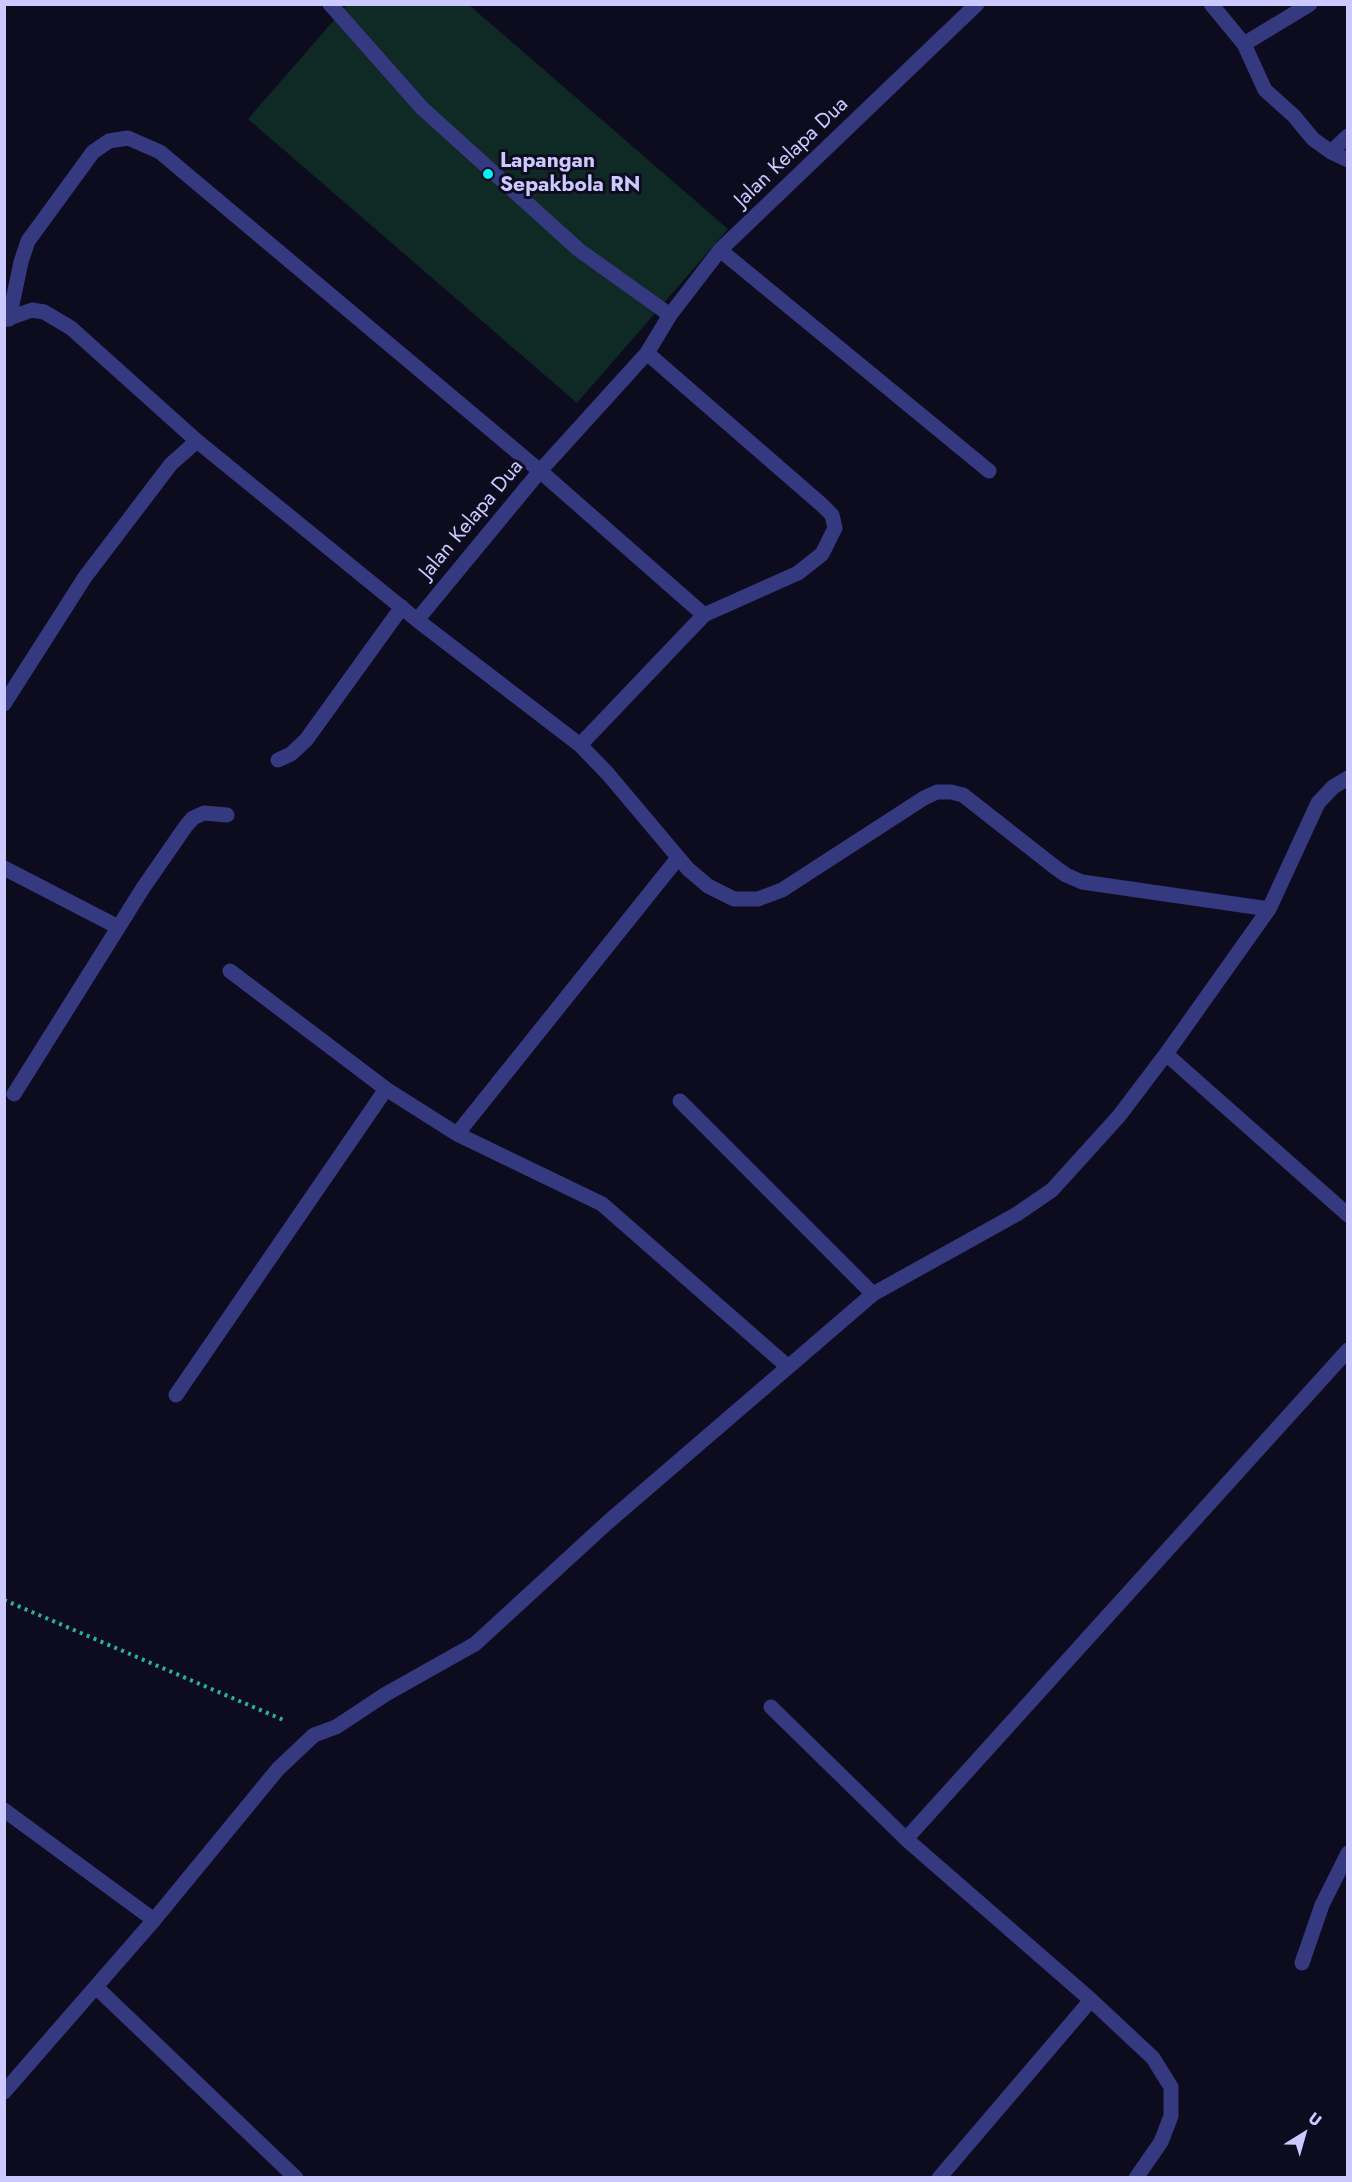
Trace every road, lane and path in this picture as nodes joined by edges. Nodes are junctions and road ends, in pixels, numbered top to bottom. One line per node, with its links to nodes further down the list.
1 (330, 4): 10 (street)
2 (977, 4): 9 (street, Jalan Kelapa Dua)
3 (1211, 4): 5 (street)
4 (1310, 4): 5 (street)
5 (1244, 44): 7 (street)
6 (1347, 136): 7 (street)
7 (1331, 152): 8 (street)
8 (1347, 160)
9 (720, 250): 10 (street, Jalan Kelapa Dua); 15 (street)
10 (670, 315): 12 (street, Jalan Kelapa Dua)
11 (7, 319): 13 (street); 14 (street)
12 (647, 353): 14 (street, Jalan Kelapa Dua); 17 (street)
13 (197, 441): 16 (street); 19 (street)
14 (540, 471): 17 (street); 18 (street, Jalan Kelapa Dua)
15 (989, 471)
16 (402, 608): 18 (street); 21 (street)
17 (704, 615): 20 (street)
18 (417, 620): 20 (street)
19 (4, 704)
20 (580, 745): 24 (street)
21 (278, 760)
22 (1347, 778): 26 (street)
23 (228, 815): 27 (street)
24 (678, 858): 26 (street); 33 (street)
25 (4, 868): 27 (street)
26 (1269, 909): 29 (street)
27 (118, 927): 31 (street)
28 (230, 971): 30 (street)
29 (1166, 1054): 34 (street); 35 (street)
30 (386, 1089): 33 (street); 38 (street)
31 (14, 1094)
32 (680, 1101): 35 (street)
33 (457, 1134): 37 (street)
34 (1347, 1215)
35 (873, 1294): 37 (street)
36 (1347, 1350): 43 (street)
37 (787, 1366): 41 (street)
38 (176, 1395)
39 (4, 1600): 41 (path)
40 (771, 1707): 43 (street)
41 (314, 1735): 45 (street)
42 (4, 1810): 45 (street)
43 (906, 1839): 48 (street)
44 (1347, 1853): 46 (street)
45 (154, 1920): 47 (street)
46 (1302, 1963)
47 (96, 1987): 49 (street); 50 (street)
48 (1090, 2000): 51 (street); 52 (street)
49 (4, 2092)
50 (296, 2178)
51 (939, 2178)
52 (1136, 2178)

